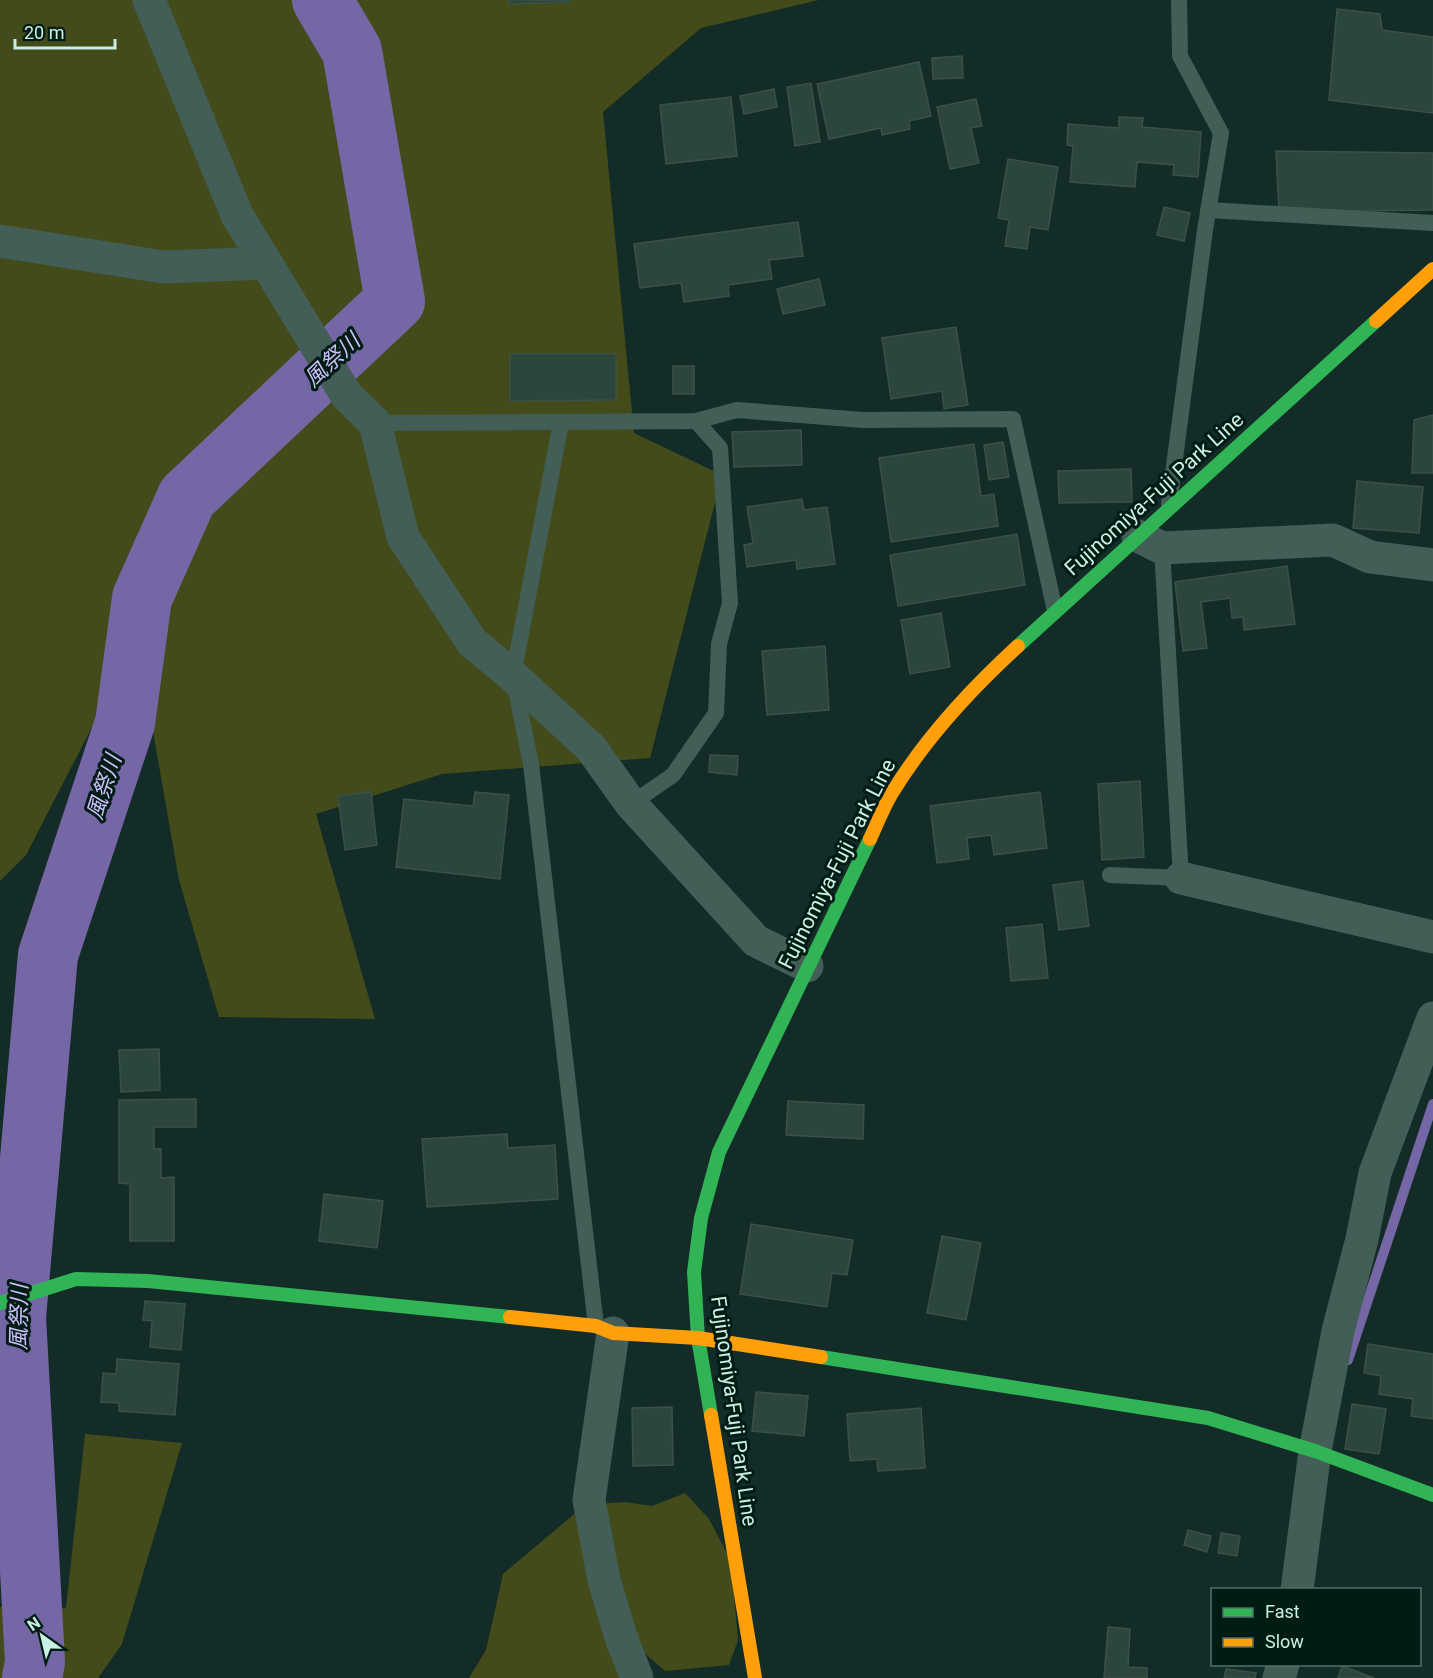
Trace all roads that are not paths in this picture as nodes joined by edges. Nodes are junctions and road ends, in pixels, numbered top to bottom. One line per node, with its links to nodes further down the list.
1 (149, 0): 6 (street)
2 (1179, 0): 3 (lane)
3 (1208, 210): 4 (lane); 11 (lane)
4 (1433, 223)
5 (0, 241): 6 (street)
6 (266, 263): 10 (street)
7 (1433, 269): 11 (main road, Fujinomiya-Fuji Park Line)
8 (696, 421): 9 (lane); 14 (lane); 16 (lane)
9 (561, 422): 10 (lane); 15 (lane)
10 (375, 423): 15 (street)
11 (1168, 511): 12 (main road, Fujinomiya-Fuji Park Line)
12 (1150, 542): 13 (street); 14 (main road, Fujinomiya-Fuji Park Line); 18 (lane)
13 (1433, 565)
14 (1055, 611): 20 (main road, Fujinomiya-Fuji Park Line)
15 (513, 676): 16 (street); 23 (lane)
16 (631, 804): 20 (street)
17 (1110, 875): 18 (lane)
18 (1181, 878): 19 (street)
19 (1433, 937)
20 (807, 966): 24 (main road, Fujinomiya-Fuji Park Line)
21 (1433, 1018): 25 (street)
22 (0, 1303): 23 (main road)
23 (604, 1330): 24 (main road); 28 (street)
24 (698, 1338): 25 (main road); 29 (main road, Fujinomiya-Fuji Park Line)
25 (1315, 1451): 26 (main road); 27 (street)
26 (1433, 1495)
27 (1297, 1588)
28 (638, 1678)
29 (755, 1678)

